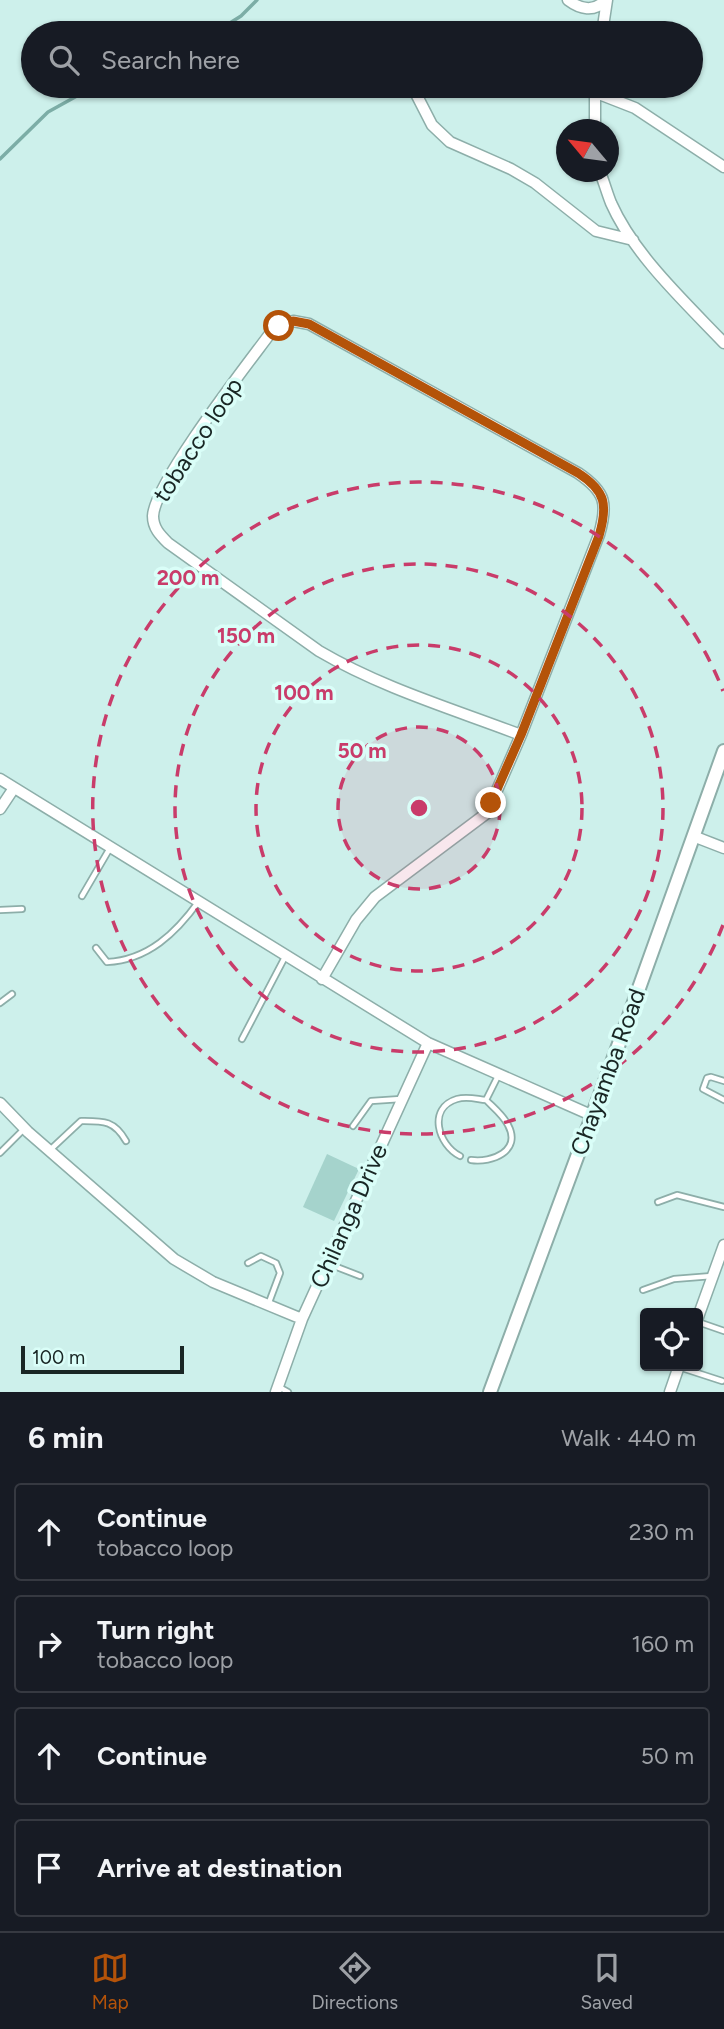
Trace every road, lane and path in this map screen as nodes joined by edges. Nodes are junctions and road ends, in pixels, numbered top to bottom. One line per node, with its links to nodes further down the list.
1 (568, 0): 2 (street)
2 (606, 0): 3 (street)
3 (603, 21)
4 (418, 98): 10 (street)
5 (594, 98): 7 (street)
6 (613, 98): 8 (street)
7 (595, 119)
8 (724, 167)
9 (604, 182): 10 (street)
10 (633, 240): 11 (street)
11 (724, 343)
12 (521, 735): 12 (street, tobacco loop); 26 (street)
13 (724, 751): 17 (street, Chayamba Road)
14 (0, 779): 15 (street)
15 (14, 788): 16 (street); 18 (street)
16 (0, 809)
17 (692, 836): 19 (street); 37 (street, Chayamba Road)
18 (111, 848): 20 (lane); 21 (street)
19 (724, 848)
20 (82, 896)
21 (199, 901): 24 (lane); 25 (street)
22 (22, 909): 23 (lane)
23 (0, 910)
24 (96, 948)
25 (285, 956): 26 (street); 29 (lane)
26 (322, 979): 30 (street)
27 (12, 994): 28 (lane)
28 (0, 1003)
29 (242, 1039)
30 (428, 1043): 31 (street); 33 (street, Chilanga Drive)
31 (498, 1075): 34 (lane); 37 (street)
32 (724, 1082): 35 (lane)
33 (402, 1098): 38 (lane); 49 (street, Chilanga Drive)
34 (486, 1100): 43 (lane); 44 (lane)
35 (724, 1100)
36 (0, 1103): 39 (street)
37 (591, 1115): 62 (street, Chayamba Road)
38 (353, 1126)
39 (25, 1128): 41 (street); 42 (lane)
40 (126, 1141): 41 (lane)
41 (50, 1151): 53 (street)
42 (0, 1153)
43 (460, 1156)
44 (471, 1160)
45 (657, 1202): 46 (lane)
46 (724, 1207)
47 (724, 1247): 51 (street)
48 (248, 1263): 53 (lane)
49 (328, 1263): 50 (lane); 55 (street, Chilanga Drive)
50 (360, 1276)
51 (712, 1276): 52 (lane); 54 (street)
52 (643, 1290)
53 (268, 1306): 55 (street)
54 (702, 1308)
55 (302, 1319): 61 (street, Chilanga Drive)
56 (703, 1321): 57 (lane)
57 (724, 1331)
58 (677, 1371): 63 (street)
59 (693, 1371): 60 (lane)
60 (722, 1381)
61 (281, 1390)
62 (490, 1392)
63 (670, 1392)

